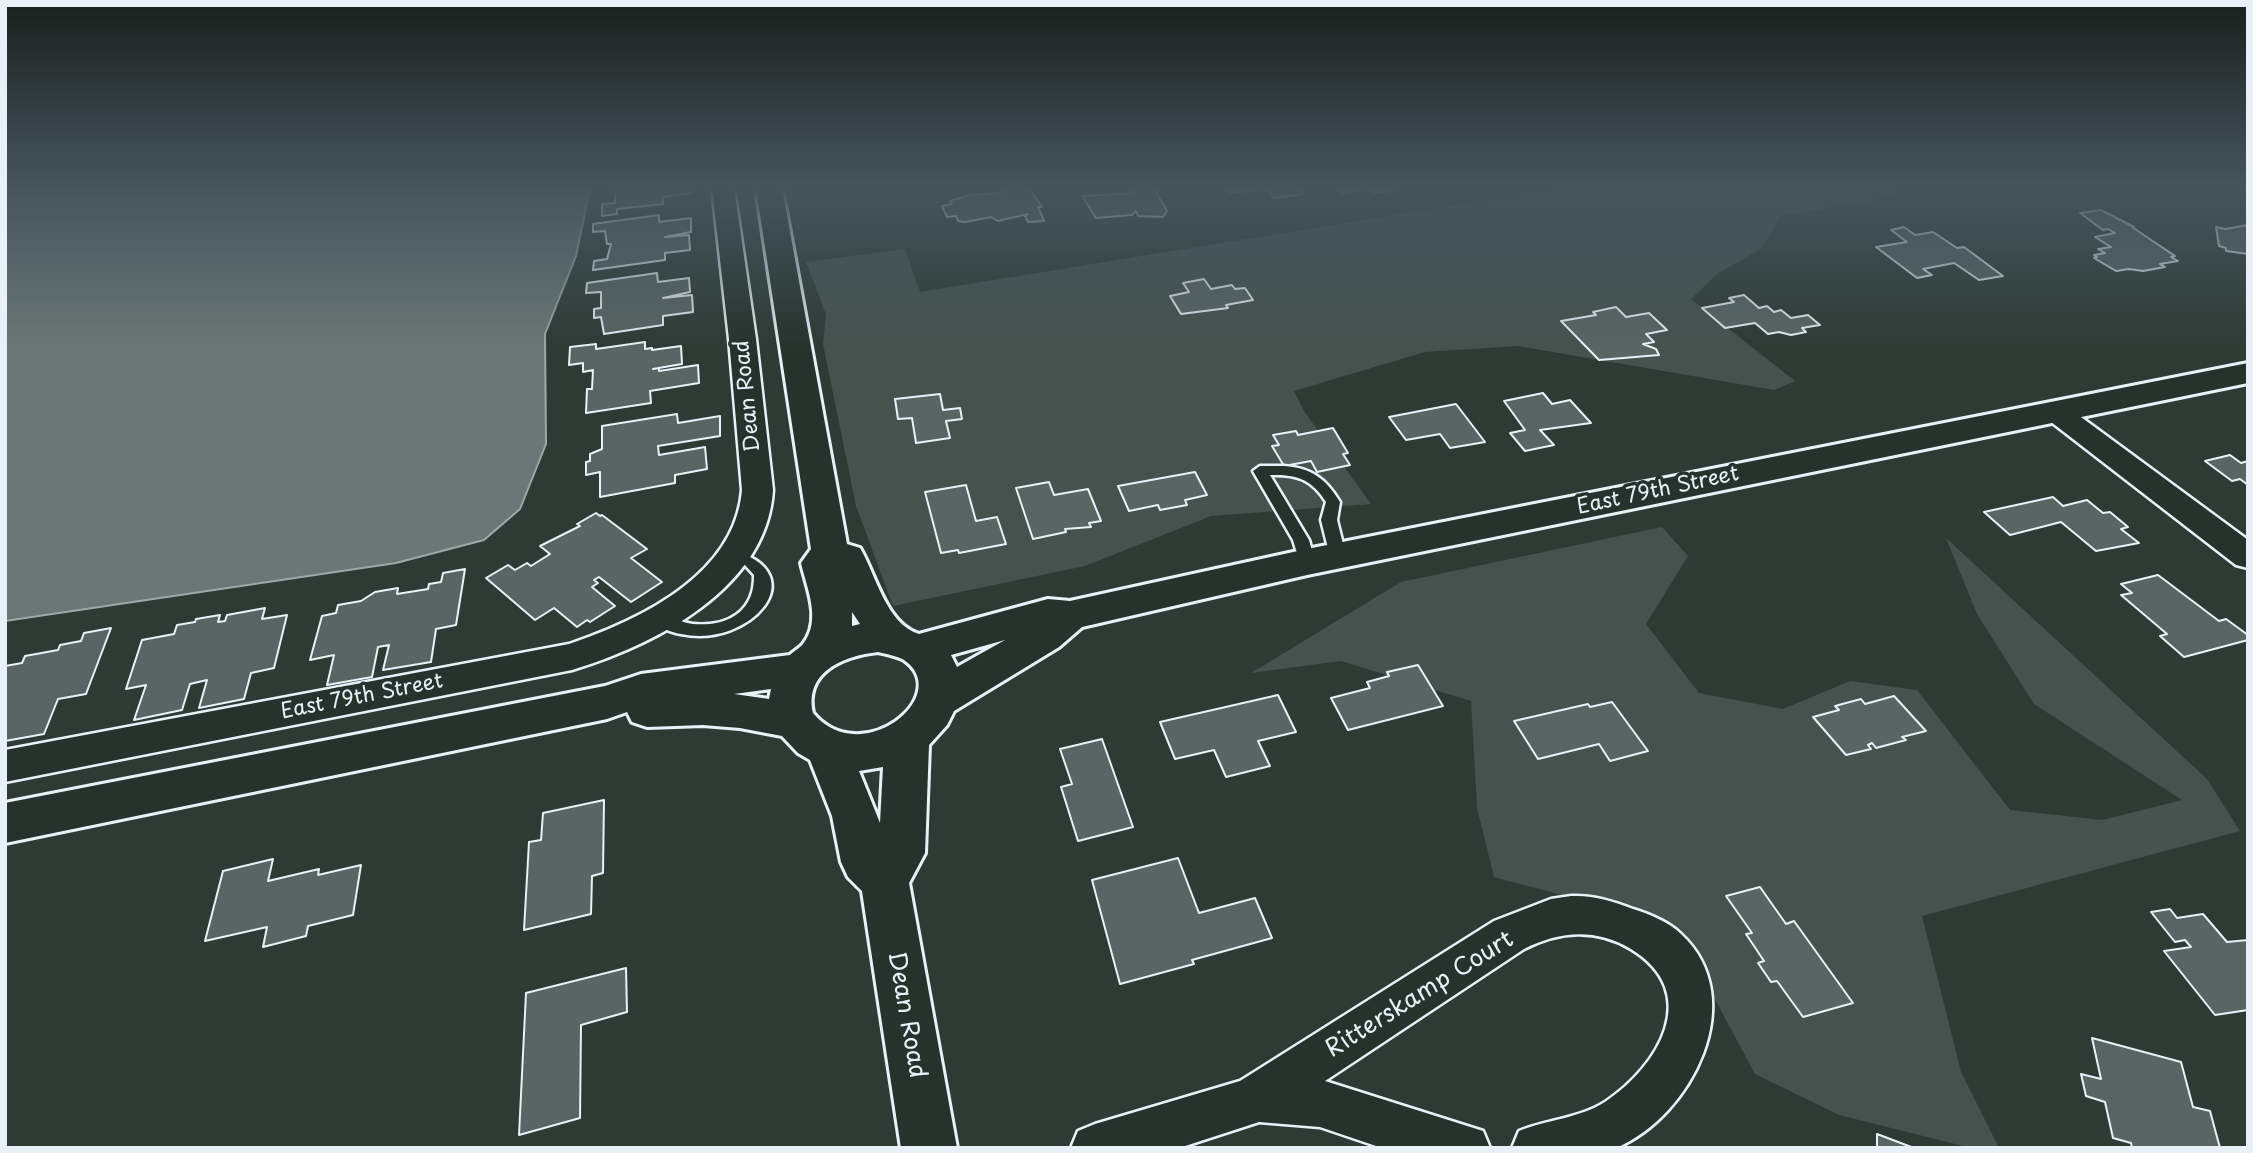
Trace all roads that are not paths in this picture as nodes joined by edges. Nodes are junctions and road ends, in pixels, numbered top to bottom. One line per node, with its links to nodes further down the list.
1 (730, 242): 6 (street, Dean Road)
2 (778, 242): 5 (street)
3 (2248, 373): 4 (street, East 79th Street)
4 (2056, 412): 7 (street); 8 (street, East 79th Street)
5 (830, 552): 12 (street); 13 (street)
6 (732, 555): 9 (street, Dean Road); 11 (lane)
7 (2248, 556)
8 (1323, 559): 8 (lane); 10 (street, East 79th Street)
9 (703, 587): 11 (street, East 79th Street)
10 (1070, 615): 12 (street, East 79th Street); 14 (street, East 79th Street)
11 (661, 619): 18 (street, East 79th Street)
12 (907, 644): 13 (street); 14 (street)
13 (809, 663): 15 (street); 16 (street)
14 (940, 699): 17 (street)
15 (607, 702): 16 (street); 19 (street)
16 (811, 736): 17 (street); 20 (street)
17 (907, 738): 20 (street)
18 (5, 766)
19 (5, 823)
20 (885, 882): 22 (street, Dean Road)
21 (1257, 1098): 23 (street, Ritterskamp Court); 24 (street, Ritterskamp Court); 25 (street, Ritterskamp Court)
22 (929, 1148)
23 (1095, 1148)
24 (1466, 1148)
25 (1536, 1148)

